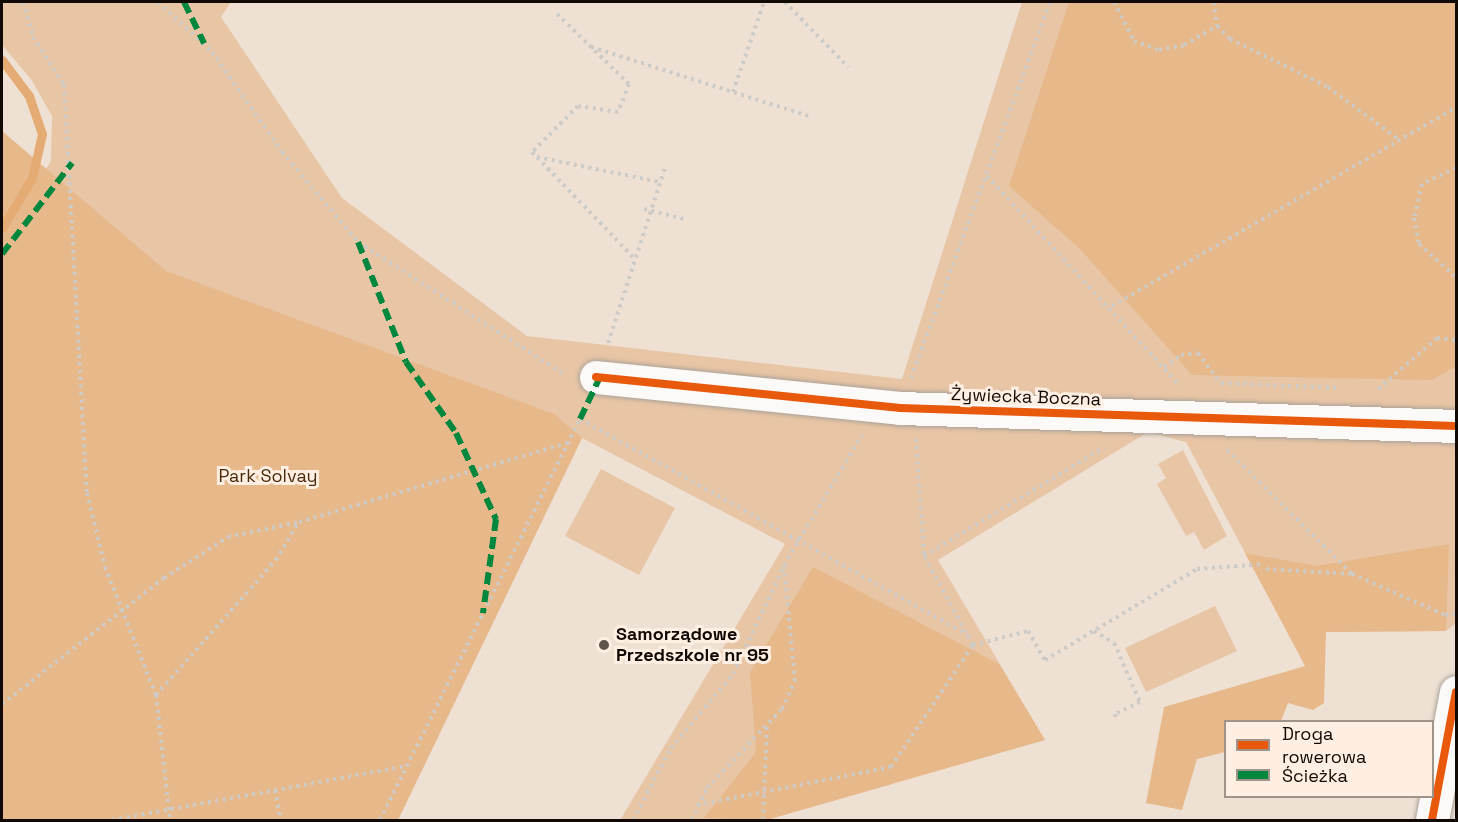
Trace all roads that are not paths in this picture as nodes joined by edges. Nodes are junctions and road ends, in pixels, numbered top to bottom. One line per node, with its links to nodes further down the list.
1 (583, 378): 2 (street, Żywiecka Boczna)
2 (1456, 426)
3 (1456, 692): 4 (street)
4 (1432, 820)

